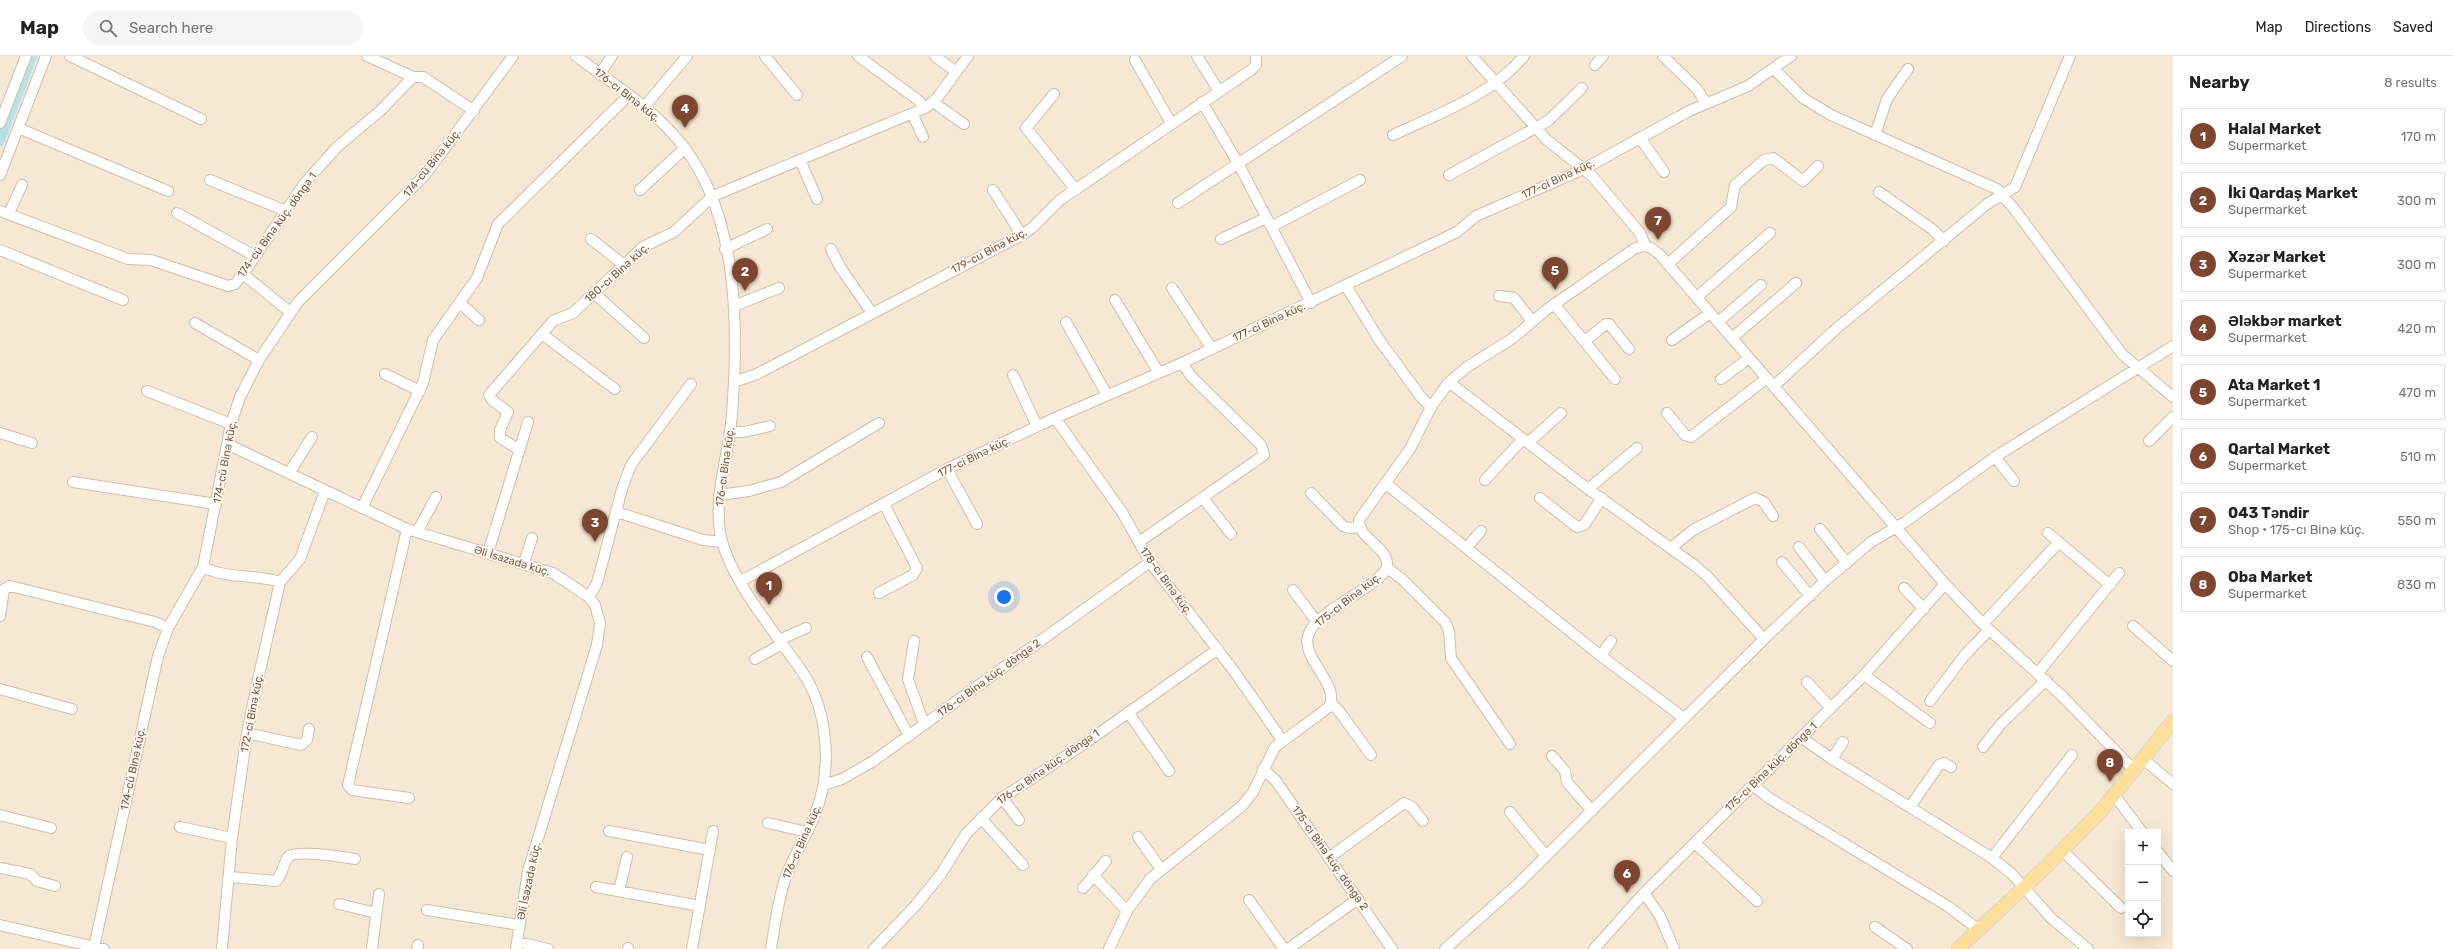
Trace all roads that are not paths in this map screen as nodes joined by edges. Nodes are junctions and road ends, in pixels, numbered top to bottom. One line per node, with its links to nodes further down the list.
1 (26, 56): 42 (street)
2 (46, 56): 45 (street)
3 (70, 56): 41 (street)
4 (367, 56): 28 (street)
5 (512, 56): 39 (street, 174-cü Binə küç.)
6 (576, 56): 27 (street, 176-cı Binə küç.)
7 (612, 56): 27 (street)
8 (687, 56): 38 (street)
9 (765, 56): 34 (street)
10 (858, 56): 37 (street)
11 (935, 56): 26 (street)
12 (968, 56): 26 (street, 180-cı Binə küç.)
13 (1197, 56): 31 (street)
14 (1256, 56): 31 (street, 179-cu Binə küç.)
15 (1472, 56): 29 (street)
16 (1524, 56): 29 (street)
17 (1603, 56): 23 (street)
18 (1663, 56): 36 (street)
19 (2070, 56): 67 (street)
20 (1789, 57): 24 (street, 177-ci Binə küç.)
21 (1396, 58): 53 (street)
22 (1135, 60): 43 (street)
23 (1595, 65)
24 (1774, 69): 36 (street, 177-ci Binə küç.); 48 (street)
25 (1908, 69): 48 (street)
26 (956, 72): 37 (street, 180-cı Binə küç.)
27 (600, 74): 33 (street, 176-cı Binə küç.)
28 (413, 77): 39 (street); 71 (street, 174-cü Binə küç. döngə 1)
29 (1496, 82): 46 (street); 47 (street)
30 (1582, 88): 46 (street)
31 (1219, 91): 35 (street, 179-cu Binə küç.)
32 (1054, 94): 64 (street)
33 (628, 95): 38 (street, 176-cı Binə küç.); 100 (street)
34 (797, 95)
35 (1202, 102): 43 (street, 179-cu Binə küç.); 53 (street)
36 (1706, 102): 50 (street, 177-ci Binə küç.)
37 (929, 105): 40 (street, 180-cı Binə küç.); 44 (street)
38 (644, 107): 51 (street, 176-cı Binə küç.)
39 (474, 111): 103 (street, 174-cü Binə küç.)
40 (913, 115): 49 (street); 52 (street, 180-cı Binə küç.)
41 (201, 119)
42 (0, 123)
43 (1171, 123): 64 (street, 179-cu Binə küç.)
44 (964, 124)
45 (18, 128): 57 (street); 65 (street)
46 (1536, 129): 55 (street); 58 (street)
47 (1393, 135)
48 (1875, 135): 67 (street)
49 (923, 137)
50 (1640, 138): 55 (street, 177-ci Binə küç.); 56 (street)
51 (685, 148): 62 (street); 68 (street, 176-cı Binə küç.)
52 (800, 160): 68 (street, 180-cı Binə küç.); 69 (street)
53 (1238, 163): 70 (street); 74 (street)
54 (1818, 166): 86 (street)
55 (1584, 169): 81 (street); 91 (street, 177-ci Binə küç.)
56 (1664, 172)
57 (0, 175)
58 (1449, 175)
59 (210, 180): 71 (street)
60 (1360, 180): 74 (street)
61 (22, 185): 72 (street)
62 (640, 190)
63 (993, 190): 77 (street)
64 (1076, 190): 77 (street, 179-cu Binə küç.)
65 (168, 191)
66 (1879, 192): 80 (street)
67 (2003, 195): 80 (street); 122 (street)
68 (713, 196): 82 (street, 176-cı Binə küç.); 87 (street, 180-cı Binə küç.)
69 (817, 199)
70 (1178, 203)
71 (286, 211): 85 (street, 174-cü Binə küç. döngə 1)
72 (5, 212): 88 (street, 174-cü Binə küç. döngə 1)
73 (177, 212): 85 (street)
74 (1269, 222): 79 (street); 99 (street)
75 (767, 229): 82 (street)
76 (1770, 233): 96 (street)
77 (1022, 235): 104 (street, 179-cu Binə küç.)
78 (591, 239): 87 (street)
79 (1221, 239)
80 (1944, 241): 132 (street)
81 (1645, 245): 86 (street); 101 (street)
82 (725, 248): 102 (street, 176-cı Binə küç.)
83 (831, 249): 104 (street)
84 (0, 250): 97 (street)
85 (255, 256): 88 (street, 174-cü Binə küç. döngə 1)
86 (1668, 264): 96 (street)
87 (624, 265): 94 (street, 180-cı Binə küç.)
88 (243, 274): 103 (street)
89 (1796, 283): 113 (street)
90 (1761, 285): 109 (street)
91 (1346, 286): 99 (street, 177-ci Binə küç.); 138 (street)
92 (779, 288): 102 (street)
93 (1172, 288): 117 (street)
94 (594, 293): 111 (street, 180-cı Binə küç.); 112 (street)
95 (1499, 296): 107 (street)
96 (1696, 297): 105 (street)
97 (124, 300)
98 (1115, 300): 123 (street)
99 (1311, 302): 117 (street, 177-ci Binə küç.)
100 (460, 303): 106 (street); 135 (street)
101 (1554, 304): 107 (street); 115 (street)
102 (734, 306): 129 (street, 176-cı Binə küç.)
103 (290, 312): 120 (street, 174-cü Binə küç.)
104 (872, 313): 129 (street, 179-cu Binə küç.)
105 (1710, 313): 109 (street); 114 (street)
106 (479, 320)
107 (1532, 321): 130 (street)
108 (1066, 322): 136 (street)
109 (1718, 322): 113 (street)
110 (195, 323): 120 (street)
111 (542, 334): 133 (street); 156 (street, 180-cı Binə küç.)
112 (644, 338)
113 (1732, 338): 119 (street)
114 (1672, 340)
115 (1585, 341): 118 (street); 128 (street)
116 (2173, 346): 122 (street)
117 (1212, 349): 121 (street, 177-ci Binə küç.)
118 (1629, 349)
119 (1749, 358): 126 (street); 127 (street)
120 (259, 360): 145 (street, 174-cü Binə küç.)
121 (1182, 363): 123 (street, 177-ci Binə küç.); 169 (street)
122 (2136, 368): 137 (street); 157 (street)
123 (1158, 373): 136 (street, 177-ci Binə küç.)
124 (385, 374): 135 (street)
125 (1013, 375): 147 (street)
126 (1767, 378): 132 (street); 140 (street)
127 (1721, 379)
128 (1615, 380)
129 (734, 382): 148 (street, 176-cı Binə küç.)
130 (1449, 382): 138 (street); 151 (street)
131 (690, 384): 175 (street)
132 (1774, 386): 179 (street)
133 (615, 389)
134 (147, 390): 145 (street)
135 (420, 391): 174 (street)
136 (1107, 394): 142 (street, 177-ci Binə küç.)
137 (2173, 397)
138 (1431, 407): 163 (street)
139 (1562, 413): 151 (street)
140 (1667, 413)
141 (2173, 417): 152 (street)
142 (1055, 418): 147 (street, 177-ci Binə küç.); 187 (street, 178-cı Binə küç.)
143 (528, 422): 156 (street)
144 (879, 423): 167 (street)
145 (231, 424): 154 (street, 174-cü Binə küç.)
146 (770, 426): 148 (street)
147 (1037, 426): 158 (street, 177-ci Binə küç.)
148 (730, 432): 167 (street, 176-cı Binə küç.)
149 (0, 433): 153 (street)
150 (312, 437): 159 (street)
151 (1526, 441): 160 (street); 164 (street)
152 (2149, 441)
153 (32, 443)
154 (227, 444): 159 (street, Əli İsazadə küç.); 172 (street, 174-cü Binə küç.)
155 (1637, 448): 164 (street)
156 (518, 449): 192 (street)
157 (1995, 457): 161 (street); 179 (street)
158 (947, 470): 173 (street, 177-ci Binə küç.); 177 (street)
159 (289, 473): 165 (street, Əli İsazadə küç.)
160 (1485, 480)
161 (2014, 481)
162 (73, 482): 172 (street)
163 (1385, 483): 178 (street); 189 (street)
164 (1588, 488): 171 (street)
165 (326, 491): 174 (street, Əli İsazadə küç.); 202 (street, 172-ci Binə küç.)
166 (1311, 493): 178 (street)
167 (719, 495): 186 (street, 176-cı Binə küç.)
168 (436, 497): 181 (street)
169 (1203, 498): 184 (street); 187 (street)
170 (1540, 498): 171 (street)
171 (1602, 498): 190 (street)
172 (216, 504): 197 (street, 174-cü Binə küç.)
173 (884, 504): 200 (street, 177-ci Binə küç.); 207 (street)
174 (362, 508): 181 (street, Əli İsazadə küç.)
175 (617, 512): 186 (street); 209 (street)
176 (1773, 516): 190 (street)
177 (977, 524)
178 (1360, 527): 198 (street, 175-cı Binə küç.)
179 (1896, 528): 196 (street); 203 (street)
180 (1820, 529): 196 (street)
181 (412, 530): 192 (street, Əli İsazadə küç.); 261 (street)
182 (1481, 531): 189 (street)
183 (2048, 533): 188 (street)
184 (1231, 534)
185 (532, 538): 193 (street)
186 (722, 542): 200 (street, 176-cı Binə küç.)
187 (1139, 542): 194 (street, 178-cı Binə küç.)
188 (2059, 542): 204 (street); 214 (street)
189 (1467, 548): 222 (street)
190 (1671, 548): 217 (street)
191 (1799, 548): 201 (street)
192 (488, 553): 193 (street, Əli İsazadə küç.)
193 (524, 562): 209 (street, Əli İsazadə küç.)
194 (1150, 562): 221 (street, 178-cı Binə küç.); 238 (street, 176-cı Binə küç. döngə 2)
195 (1782, 562): 208 (street)
196 (1847, 563): 201 (street)
197 (203, 567): 202 (street); 215 (street, 174-cü Binə küç.)
198 (1387, 568): 212 (street, 175-cı Binə küç.); 246 (street)
199 (2119, 573): 204 (street)
200 (741, 581): 219 (street, 176-cı Binə küç.)
201 (1825, 581): 208 (street)
202 (280, 582): 241 (street, 172-ci Binə küç.)
203 (1945, 584): 210 (street, 175-cı Binə küç. döngə 1); 214 (street)
204 (2110, 585): 226 (street)
205 (1904, 588): 210 (street)
206 (1293, 590): 212 (street)
207 (879, 593)
208 (1810, 596): 217 (street)
209 (589, 597): 312 (street, Əli İsazadə küç.)
210 (1924, 609): 227 (street, 175-cı Binə küç. döngə 1)
211 (0, 616): 215 (street)
212 (1317, 622): 232 (street, 175-cı Binə küç.)
213 (2133, 626): 225 (street)
214 (1986, 627): 226 (street); 231 (street)
215 (168, 628): 316 (street, 174-cü Binə küç.)
216 (806, 628): 219 (street)
217 (1764, 639): 236 (street)
218 (1611, 641): 222 (street)
219 (780, 642): 224 (street); 258 (street, 176-cı Binə küç.)
220 (914, 642): 238 (street)
221 (1218, 650): 235 (street, 176-cı Binə küç. döngə 1); 244 (street, 178-cı Binə küç.)
222 (1601, 656): 236 (street)
223 (866, 657): 242 (street)
224 (755, 658)
225 (2173, 661)
226 (2038, 673): 228 (street)
227 (1864, 675): 233 (street, 175-cı Binə küç. döngə 1); 239 (street)
228 (2046, 680): 247 (street); 256 (street)
229 (1806, 682): 233 (street)
230 (0, 689): 234 (street)
231 (1930, 701)
232 (1331, 704): 244 (street); 248 (street)
233 (1831, 708): 243 (street, 175-cı Binə küç. döngə 1)
234 (72, 709)
235 (1128, 712): 255 (street); 262 (street, 176-cı Binə küç. döngə 1)
236 (1684, 718): 264 (street)
237 (2173, 721): 252 (main road)
238 (924, 724): 242 (street, 176-cı Binə küç. döngə 2)
239 (1930, 724)
240 (309, 729): 241 (street)
241 (247, 733): 278 (street, 172-ci Binə küç.)
242 (909, 736): 258 (street, 176-cı Binə küç. döngə 2)
243 (1802, 738): 251 (street); 259 (street, 175-cı Binə küç. döngə 1)
244 (1282, 740): 254 (street)
245 (1843, 742): 251 (street)
246 (1510, 744)
247 (1983, 747)
248 (1371, 755)
249 (2072, 755): 287 (street)
250 (1552, 756): 264 (street)
251 (1832, 759): 263 (street)
252 (2143, 759): 256 (main road); 257 (street)
253 (1951, 767): 263 (street)
254 (1263, 770): 285 (street, 175-cı Binə küç. döngə 2); 291 (street)
255 (1169, 771)
256 (2135, 771): 260 (main road)
257 (2173, 784)
258 (824, 785): 276 (street, 176-cı Binə küç.)
259 (1754, 786): 279 (street, 175-cı Binə küç. döngə 1); 314 (street)
260 (2115, 796): 273 (street); 281 (main road)
261 (409, 798)
262 (1002, 798): 267 (street, 176-cı Binə küç. döngə 1); 268 (street)
263 (1910, 806): 287 (street)
264 (1592, 811): 282 (street)
265 (1510, 812): 282 (street)
266 (0, 815): 272 (street)
267 (981, 818): 289 (street); 324 (street, 176-cı Binə küç. döngə 1)
268 (1019, 820)
269 (1423, 821): 285 (street)
270 (768, 823): 276 (street)
271 (180, 827): 278 (street)
272 (51, 828)
273 (2140, 829)
274 (609, 831): 280 (street)
275 (713, 831): 280 (street)
276 (807, 832): 323 (street, 176-cı Binə küç.)
277 (1138, 837): 291 (street)
278 (232, 838): 294 (street, 172-ci Binə küç.)
279 (1695, 843): 301 (street, 175-cı Binə küç. döngə 1); 304 (street)
280 (710, 850): 306 (street)
281 (2062, 851): 297 (main road); 307 (street)
282 (1546, 856): 329 (street)
283 (2161, 856): 292 (street)
284 (627, 857): 299 (street)
285 (1330, 857): 302 (street, 175-cı Binə küç. döngə 2)
286 (355, 858): 294 (street)
287 (1992, 858): 297 (street)
288 (1106, 861): 293 (street)
289 (1023, 865)
290 (0, 868): 295 (street)
291 (1161, 869): 309 (street)
292 (2173, 871)
293 (1093, 875): 298 (street); 309 (street)
294 (230, 877): 319 (street, 172-ci Binə küç.)
295 (54, 886)
296 (596, 887): 299 (street)
297 (2025, 887): 314 (main road); 317 (street)
298 (1083, 888)
299 (619, 891): 306 (street)
300 (379, 894): 310 (street)
301 (1644, 894): 330 (street, 175-cı Binə küç. döngə 1); 331 (street)
302 (1358, 899): 327 (street); 328 (street, 175-cı Binə küç. döngə 2)
303 (1249, 900): 326 (street)
304 (1757, 901)
305 (339, 904): 310 (street)
306 (700, 906): 322 (street)
307 (2121, 908)
308 (427, 910): 312 (street)
309 (1127, 911): 325 (street)
310 (376, 913): 320 (street)
311 (0, 924): 316 (street)
312 (519, 925): 315 (street, Əli İsazadə küç.)
313 (1875, 927): 332 (street)
314 (1979, 930): 333 (main road)
315 (517, 946): 321 (street)
316 (94, 947): 318 (street)
317 (2085, 948)
318 (104, 949)
319 (222, 949)
320 (372, 949)
321 (548, 949)
322 (692, 949)
323 (771, 949)
324 (874, 949)
325 (1110, 949)
326 (1284, 949)
327 (1288, 949)
328 (1392, 949)
329 (1445, 949)
330 (1594, 949)
331 (1674, 949)
332 (1907, 949)
333 (1958, 949)

